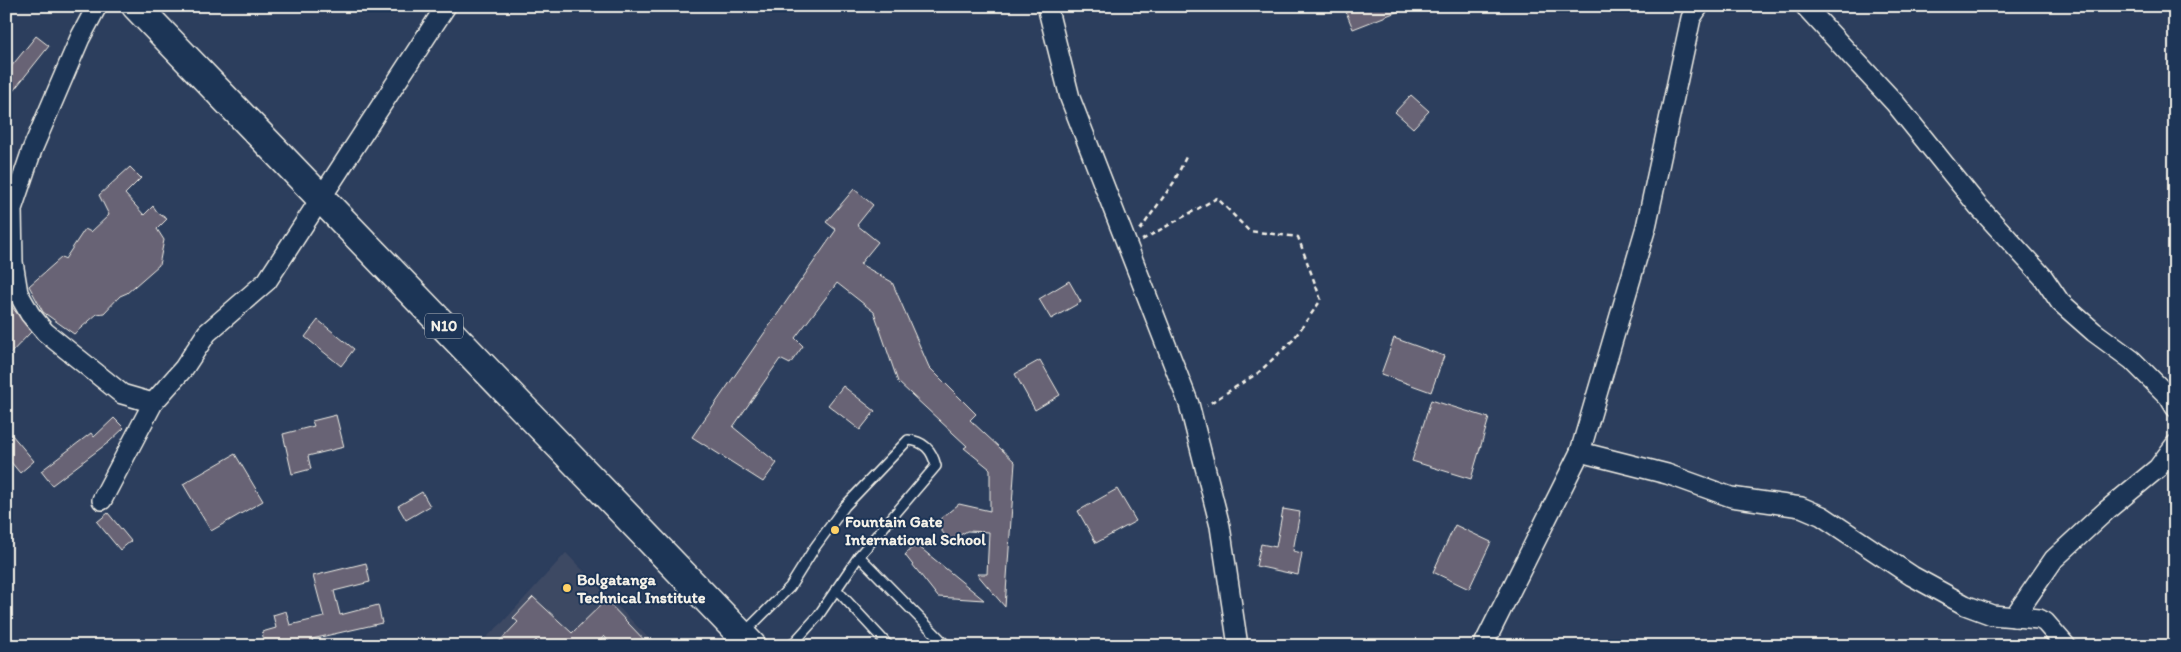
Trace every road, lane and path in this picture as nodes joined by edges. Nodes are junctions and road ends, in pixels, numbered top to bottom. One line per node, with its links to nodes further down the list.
1 (98, 6): 10 (street)
2 (136, 6): 8 (highway, N10)
3 (446, 6): 8 (street)
4 (1047, 6): 9 (street)
5 (1699, 6): 14 (street)
6 (1805, 6): 12 (street)
7 (1186, 157): 9 (path)
8 (320, 197): 10 (street); 19 (highway, N10)
9 (1127, 248): 11 (path); 23 (street)
10 (153, 402): 15 (street)
11 (1204, 407)
12 (2175, 407)
13 (2175, 445): 18 (street)
14 (1580, 452): 18 (street); 24 (street)
15 (102, 500)
16 (859, 556): 17 (lane); 19 (lane); 22 (lane)
17 (836, 589): 20 (lane); 21 (lane)
18 (2014, 617): 25 (street)
19 (747, 641)
20 (791, 646)
21 (889, 646)
22 (946, 646)
23 (1238, 646)
24 (1483, 646)
25 (2066, 646)

